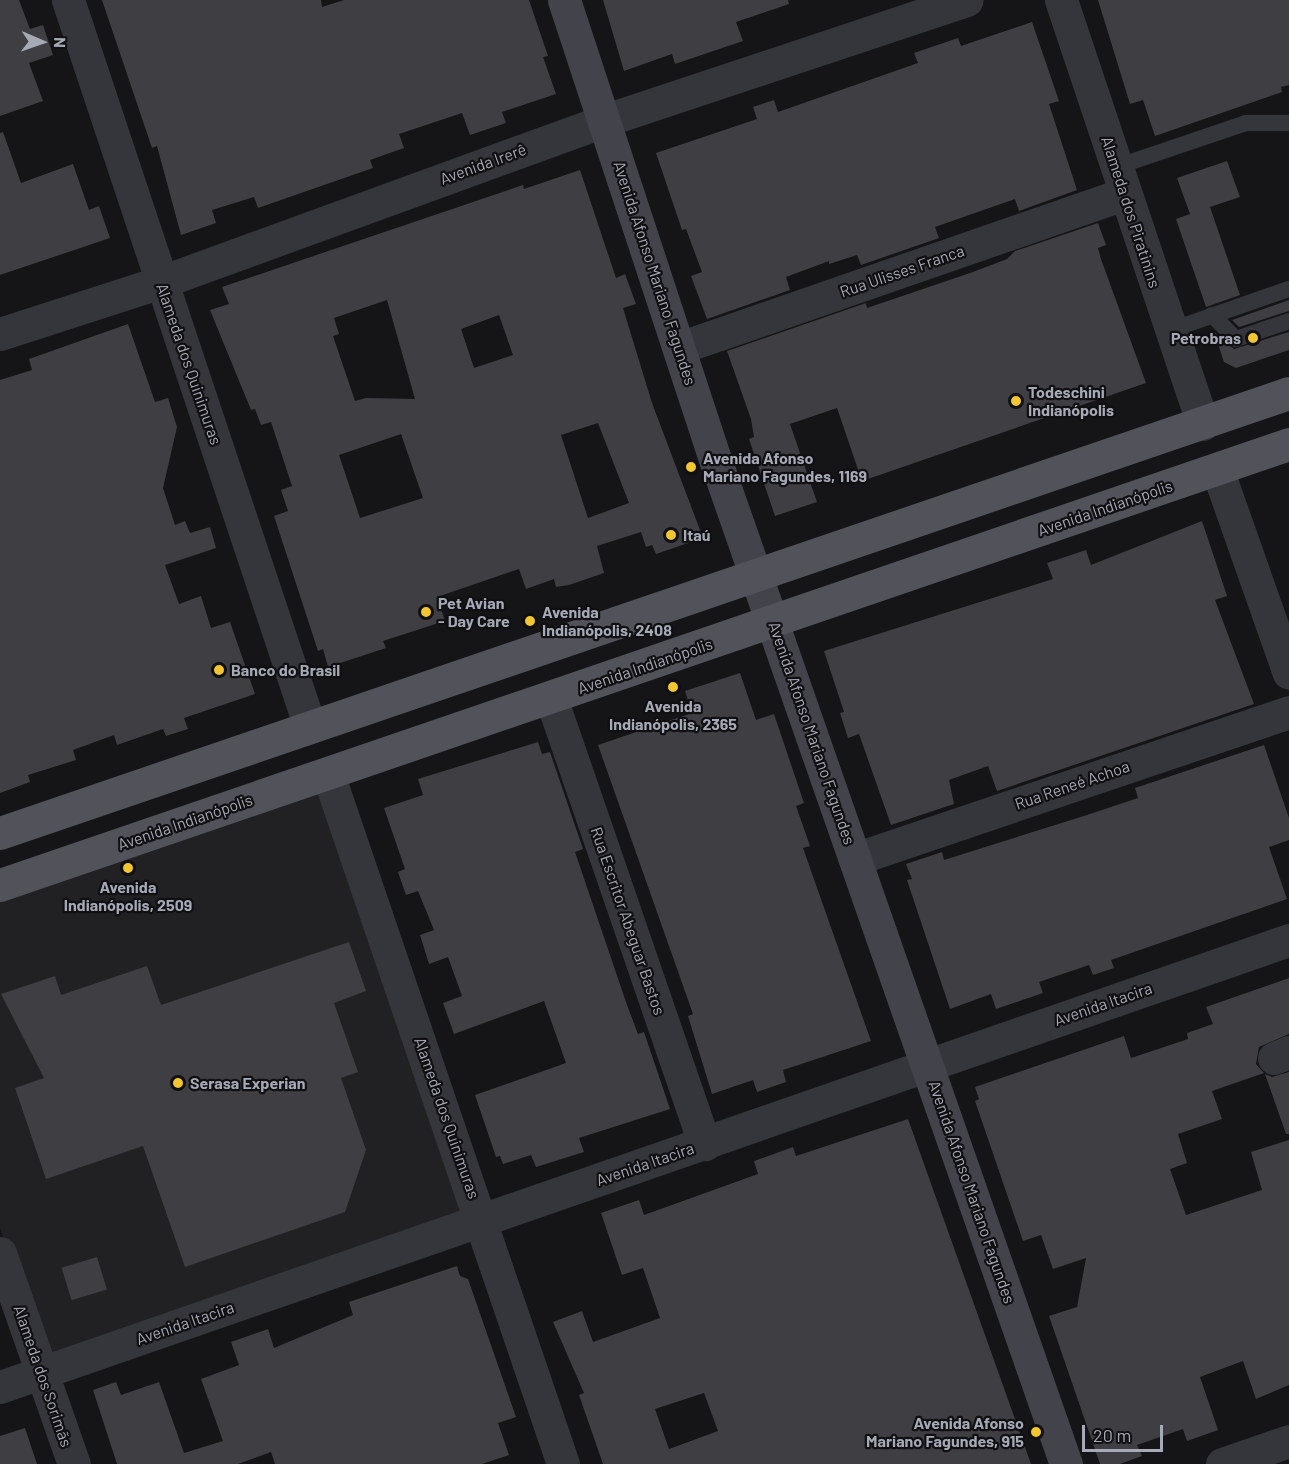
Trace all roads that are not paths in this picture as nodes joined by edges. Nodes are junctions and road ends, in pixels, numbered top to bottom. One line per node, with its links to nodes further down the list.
1 (68, 0): 8 (street, Alameda dos Quinimuras)
2 (564, 0): 5 (street, Avenida Afonso Mariano Fagundes)
3 (967, 0): 5 (street, Avenida Irerê)
4 (1061, 0): 7 (street, Alameda dos Piratinins)
5 (606, 120): 8 (street, Avenida Irerê); 14 (street, Avenida Afonso Mariano Fagundes)
6 (1289, 123): 7 (lane)
7 (1120, 180): 12 (street, Alameda dos Piratinins); 14 (street, Rua Ulisses Franca)
8 (161, 282): 13 (street, Avenida Irerê); 24 (street, Alameda dos Quinimuras)
9 (1289, 289): 10 (lane)
10 (1212, 315): 11 (lane); 12 (lane)
11 (1289, 321)
12 (1171, 330): 16 (street, Alameda dos Piratinins)
13 (0, 334)
14 (680, 348): 19 (street, Avenida Afonso Mariano Fagundes)
15 (1289, 393): 16 (main road)
16 (1203, 424): 19 (main road)
17 (1289, 444): 18 (main road, Avenida Indianópolis)
18 (1217, 469): 20 (main road, Avenida Indianópolis); 21 (street)
19 (756, 576): 20 (street, Avenida Afonso Mariano Fagundes); 24 (main road)
20 (773, 623): 22 (main road, Avenida Indianópolis); 27 (street, Avenida Afonso Mariano Fagundes)
21 (1289, 673)
22 (551, 698): 25 (main road, Avenida Indianópolis); 31 (street, Rua Escritor Abeguar Bastos)
23 (1289, 712): 27 (street, Rua Reneé Achoa)
24 (310, 727): 26 (main road)
25 (328, 774): 28 (main road, Avenida Indianópolis); 32 (street, Alameda dos Quinimuras)
26 (0, 833)
27 (855, 858): 30 (street, Avenida Afonso Mariano Fagundes)
28 (0, 885)
29 (1289, 940): 30 (street, Avenida Itacira)
30 (929, 1065): 31 (street, Avenida Itacira); 39 (street, Avenida Afonso Mariano Fagundes)
31 (705, 1144): 32 (street, Avenida Itacira)
32 (482, 1220): 34 (street, Avenida Itacira); 38 (street, Alameda dos Quinimuras)
33 (0, 1253): 34 (street, Alameda dos Sorimãs)
34 (41, 1373): 35 (street, Avenida Itacira); 37 (street, Alameda dos Sorimãs)
35 (0, 1387)
36 (1289, 1442): 40 (street)
37 (74, 1464)
38 (563, 1464)
39 (1066, 1464)
40 (1222, 1464)

